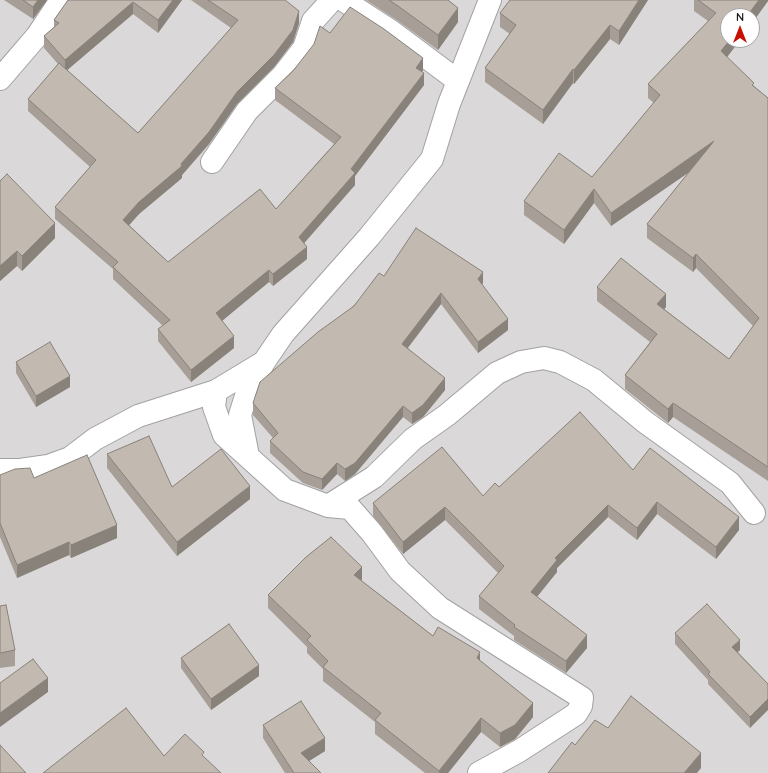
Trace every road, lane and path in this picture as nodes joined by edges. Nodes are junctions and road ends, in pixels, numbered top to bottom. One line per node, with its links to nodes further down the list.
1 (61, 0): 5 (street)
2 (332, 0): 7 (street)
3 (343, 0): 6 (street)
4 (490, 0): 6 (street)
5 (0, 78)
6 (458, 81): 8 (street)
7 (212, 162)
8 (264, 362): 9 (street); 10 (street)
9 (216, 390): 10 (street); 11 (street)
10 (248, 456): 12 (street)
11 (0, 470)
12 (328, 506): 13 (street); 14 (street)
13 (754, 513)
14 (479, 773)

